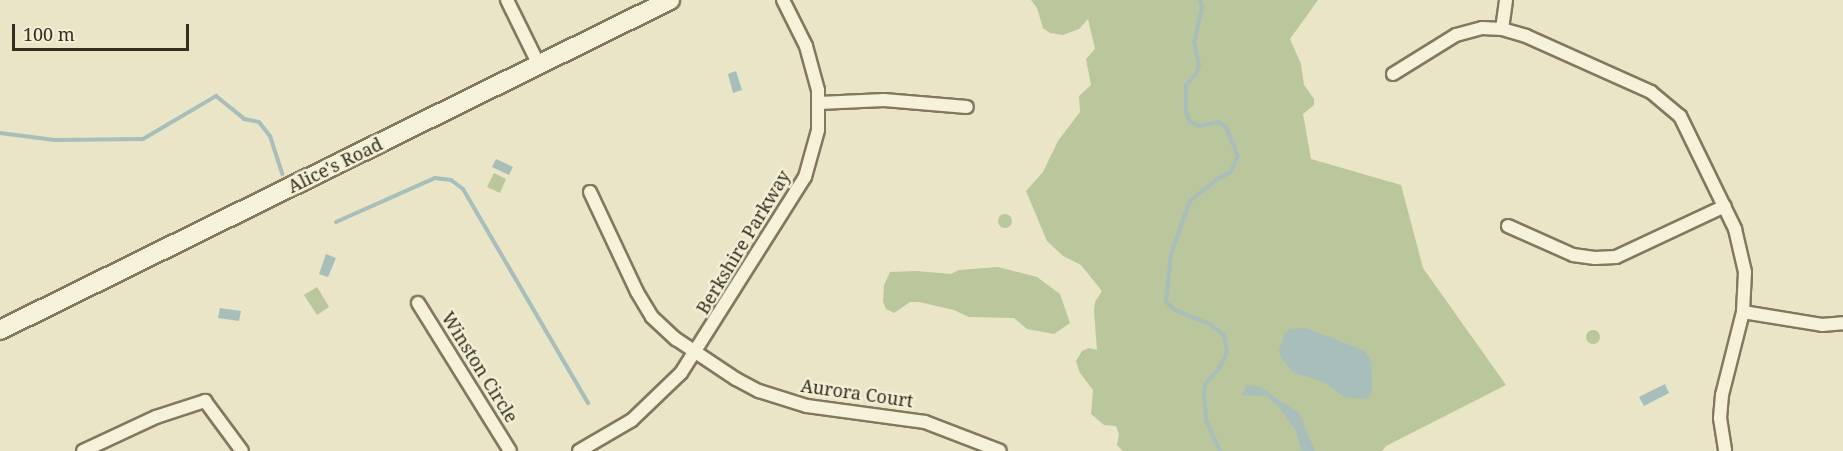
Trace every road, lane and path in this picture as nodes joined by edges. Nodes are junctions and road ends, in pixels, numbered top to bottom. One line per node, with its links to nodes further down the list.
1 (507, 0): 6 (street)
2 (670, 0): 6 (main road, Alice's Road)
3 (783, 0): 8 (street, Berkshire Parkway)
4 (1506, 0): 5 (street)
5 (1502, 29): 7 (street); 11 (street)
6 (539, 65): 16 (main road, Alice's Road)
7 (1393, 74)
8 (819, 103): 9 (street); 17 (street, Berkshire Parkway)
9 (967, 107)
10 (590, 192): 17 (street, Aurora Court)
11 (1725, 206): 12 (street); 14 (street)
12 (1508, 226)
13 (418, 303): 20 (street, Winston Circle)
14 (1743, 312): 15 (street); 23 (street)
15 (1843, 322)
16 (0, 330)
17 (696, 352): 21 (street, Berkshire Parkway); 22 (street, Aurora Court)
18 (83, 451): 19 (street)
19 (242, 451)
20 (510, 451)
21 (579, 451)
22 (1000, 451)
23 (1725, 451)

